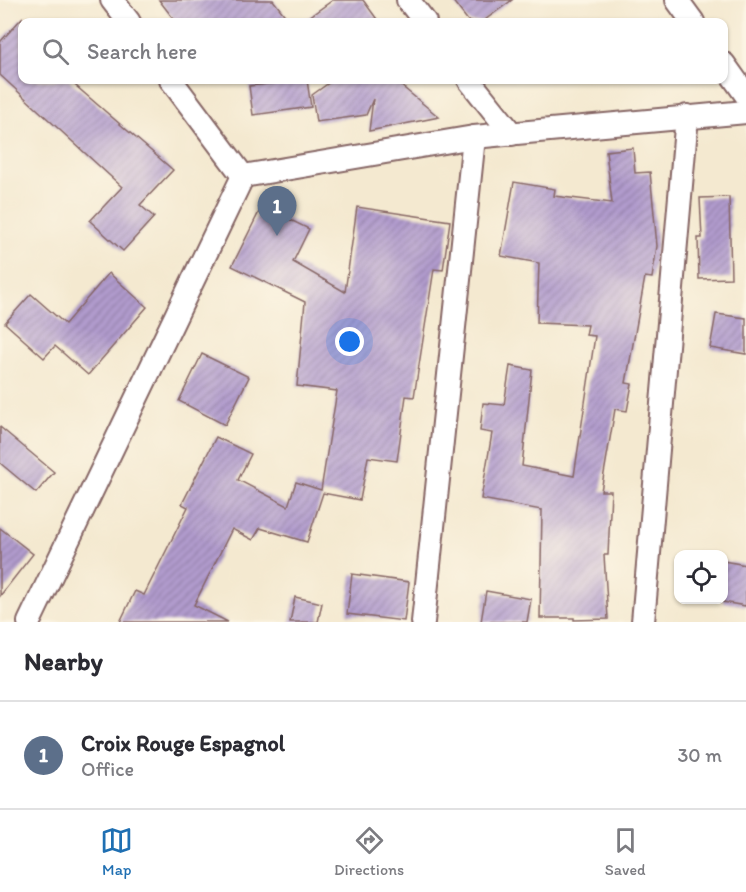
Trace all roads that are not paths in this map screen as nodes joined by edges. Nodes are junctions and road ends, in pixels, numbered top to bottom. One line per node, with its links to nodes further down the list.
1 (112, 0): 4 (street)
2 (408, 0): 5 (street)
3 (677, 0): 6 (street)
4 (126, 18)
5 (422, 18)
6 (690, 18)
7 (728, 71): 10 (street)
8 (174, 84): 15 (street)
9 (472, 84): 13 (street)
10 (746, 95)
11 (746, 112): 12 (street)
12 (687, 116): 13 (street); 18 (street)
13 (512, 134): 14 (street)
14 (474, 137): 15 (street); 17 (street)
15 (243, 176): 16 (street)
16 (29, 622)
17 (423, 622)
18 (643, 622)

